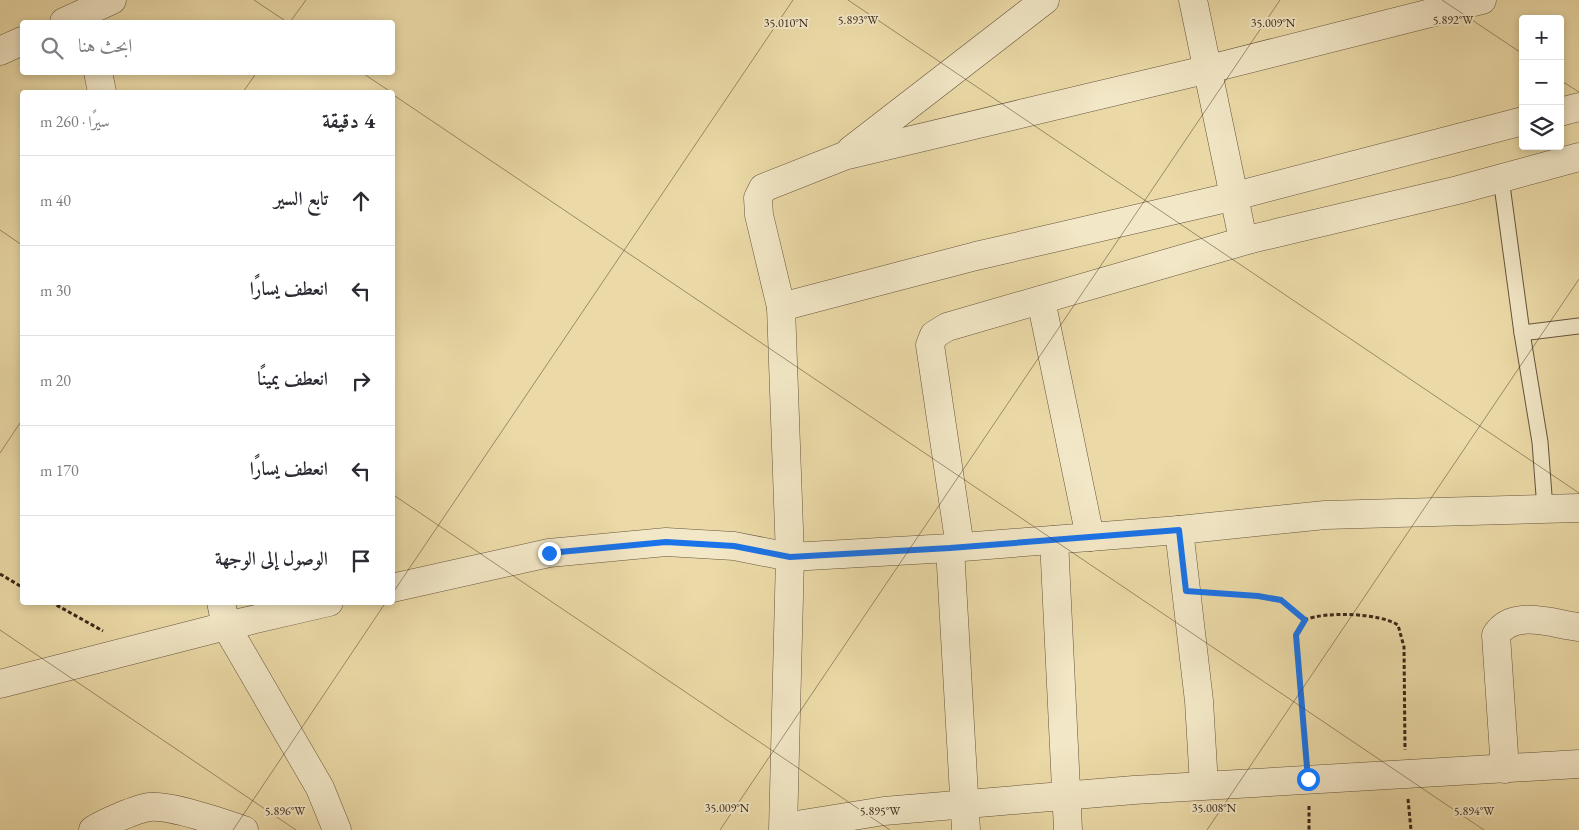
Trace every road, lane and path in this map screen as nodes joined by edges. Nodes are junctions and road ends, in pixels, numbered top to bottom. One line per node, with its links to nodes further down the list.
1 (112, 0): 5 (street)
2 (1045, 0): 14 (street)
3 (1193, 0): 8 (street)
4 (1482, 0): 8 (street)
5 (78, 15)
6 (20, 42): 7 (street)
7 (0, 51)
8 (1209, 69): 14 (street); 17 (street)
9 (99, 75): 10 (street)
10 (102, 90)
11 (1579, 107): 12 (street)
12 (1564, 111)
13 (1519, 123): 17 (street)
14 (844, 156): 20 (street)
15 (1579, 157): 16 (street)
16 (1501, 178): 18 (street); 22 (lane)
17 (1235, 196): 18 (street); 20 (street)
18 (1251, 239): 19 (street)
19 (1041, 300): 26 (street); 28 (street)
20 (781, 307): 29 (street)
21 (1579, 326): 22 (lane)
22 (1522, 333): 24 (lane)
23 (1579, 508): 24 (street)
24 (1545, 509): 25 (street)
25 (1179, 530): 26 (street); 33 (street)
26 (1090, 537): 27 (street)
27 (1054, 540): 28 (street); 46 (street)
28 (955, 548): 29 (street); 47 (street)
29 (790, 557): 32 (street); 48 (street)
30 (0, 574): 31 (path)
31 (20, 586)
32 (395, 587)
33 (1186, 591): 37 (path); 45 (street)
34 (56, 605): 39 (path)
35 (303, 605): 36 (street)
36 (224, 614): 39 (street); 51 (street)
37 (1305, 620): 43 (path); 44 (path)
38 (1579, 627): 42 (street)
39 (134, 648): 40 (street)
40 (0, 684)
41 (1579, 764): 42 (street)
42 (1505, 769): 43 (street)
43 (1406, 774): 44 (street); 55 (path)
44 (1308, 779): 45 (street); 54 (path)
45 (1204, 786): 46 (street)
46 (1065, 795): 47 (street); 53 (street)
47 (963, 803): 48 (street); 52 (street)
48 (783, 829)
49 (93, 830): 50 (street)
50 (244, 830)
51 (337, 830)
52 (966, 830)
53 (1068, 830)
54 (1309, 830)
55 (1411, 830)

